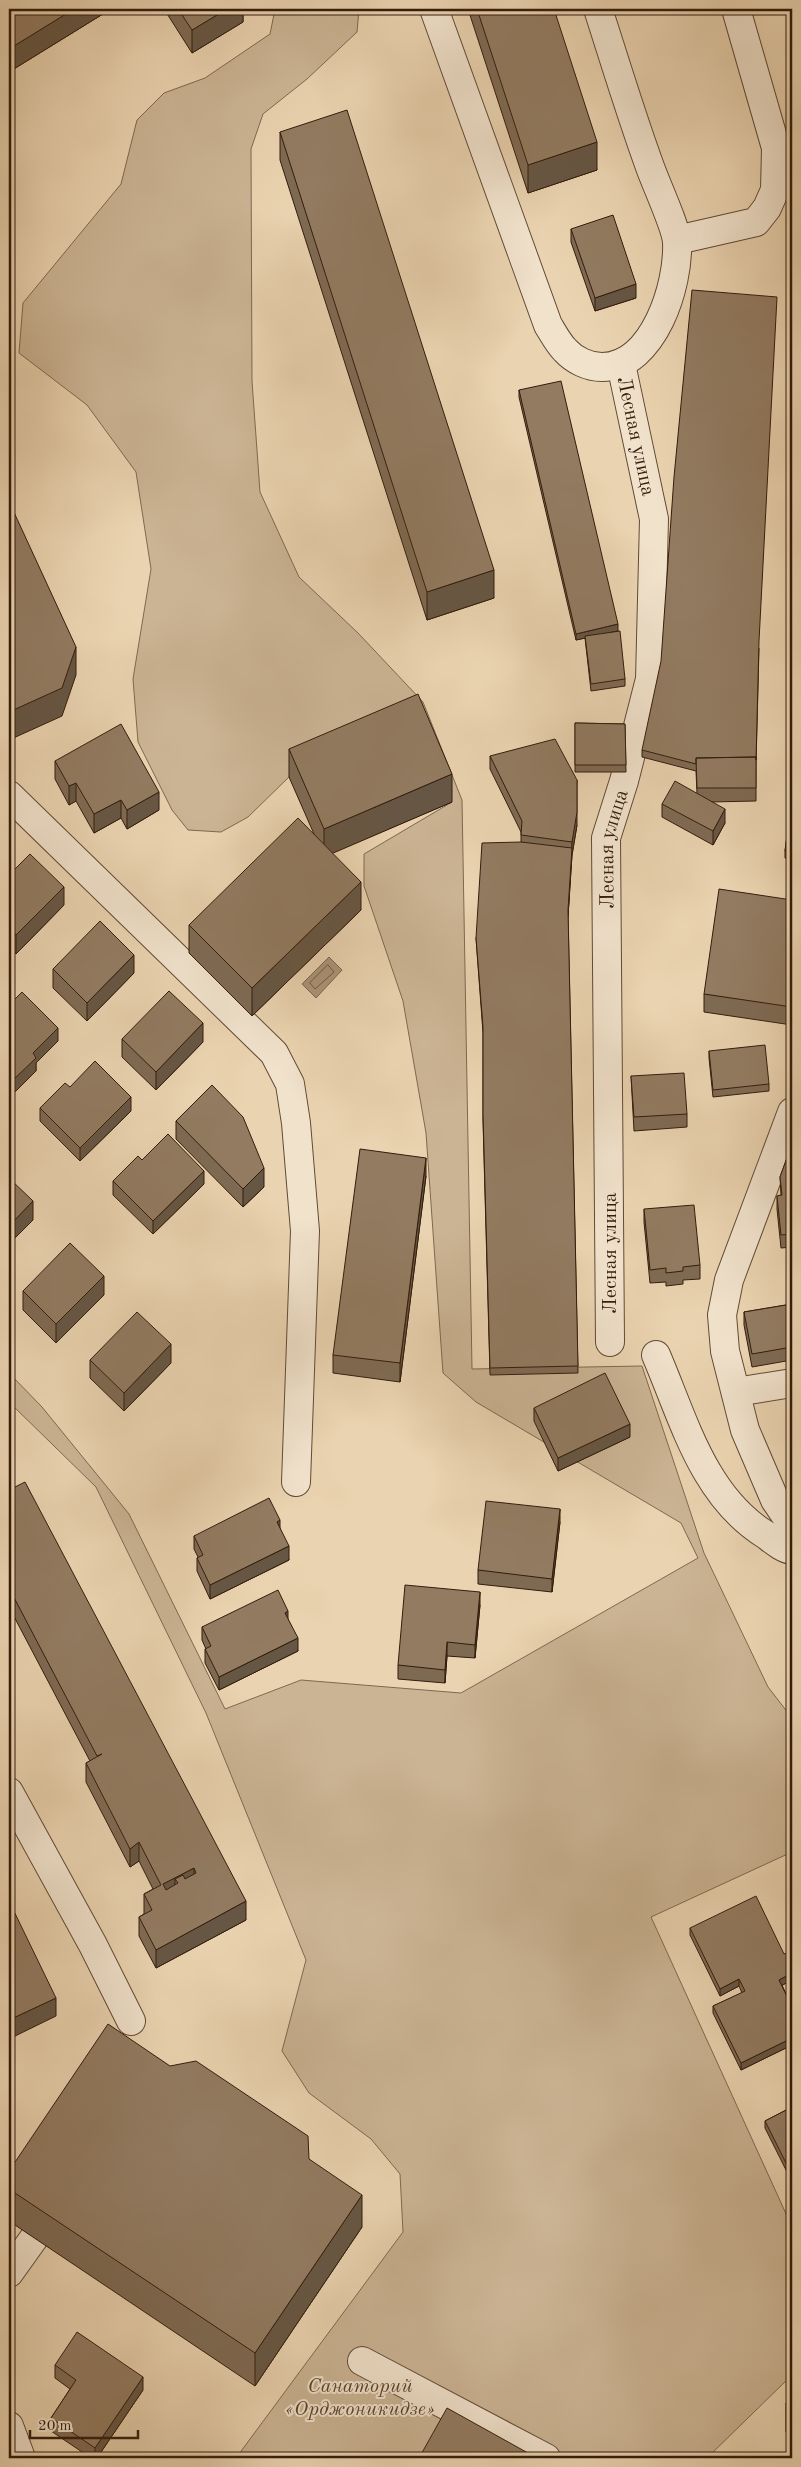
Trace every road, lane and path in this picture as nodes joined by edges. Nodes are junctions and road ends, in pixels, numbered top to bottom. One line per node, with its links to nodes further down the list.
1 (434, 9): 5 (street, Лесная улица)
2 (598, 9): 4 (street, Лесная улица)
3 (736, 9): 4 (street)
4 (677, 240): 5 (street, Лесная улица)
5 (622, 364): 8 (street, Лесная улица)
6 (9, 795): 12 (street)
7 (792, 1112): 11 (street)
8 (610, 1342)
9 (656, 1355): 14 (street)
10 (792, 1383): 11 (street)
11 (736, 1392): 13 (street)
12 (296, 1482)
13 (792, 1525)
14 (792, 1550)
15 (9, 1792): 16 (street)
16 (131, 2022)
17 (34, 2238): 18 (street)
18 (9, 2273)
19 (362, 2361): 22 (street)
20 (9, 2426): 21 (street)
21 (21, 2458)
22 (546, 2458)

